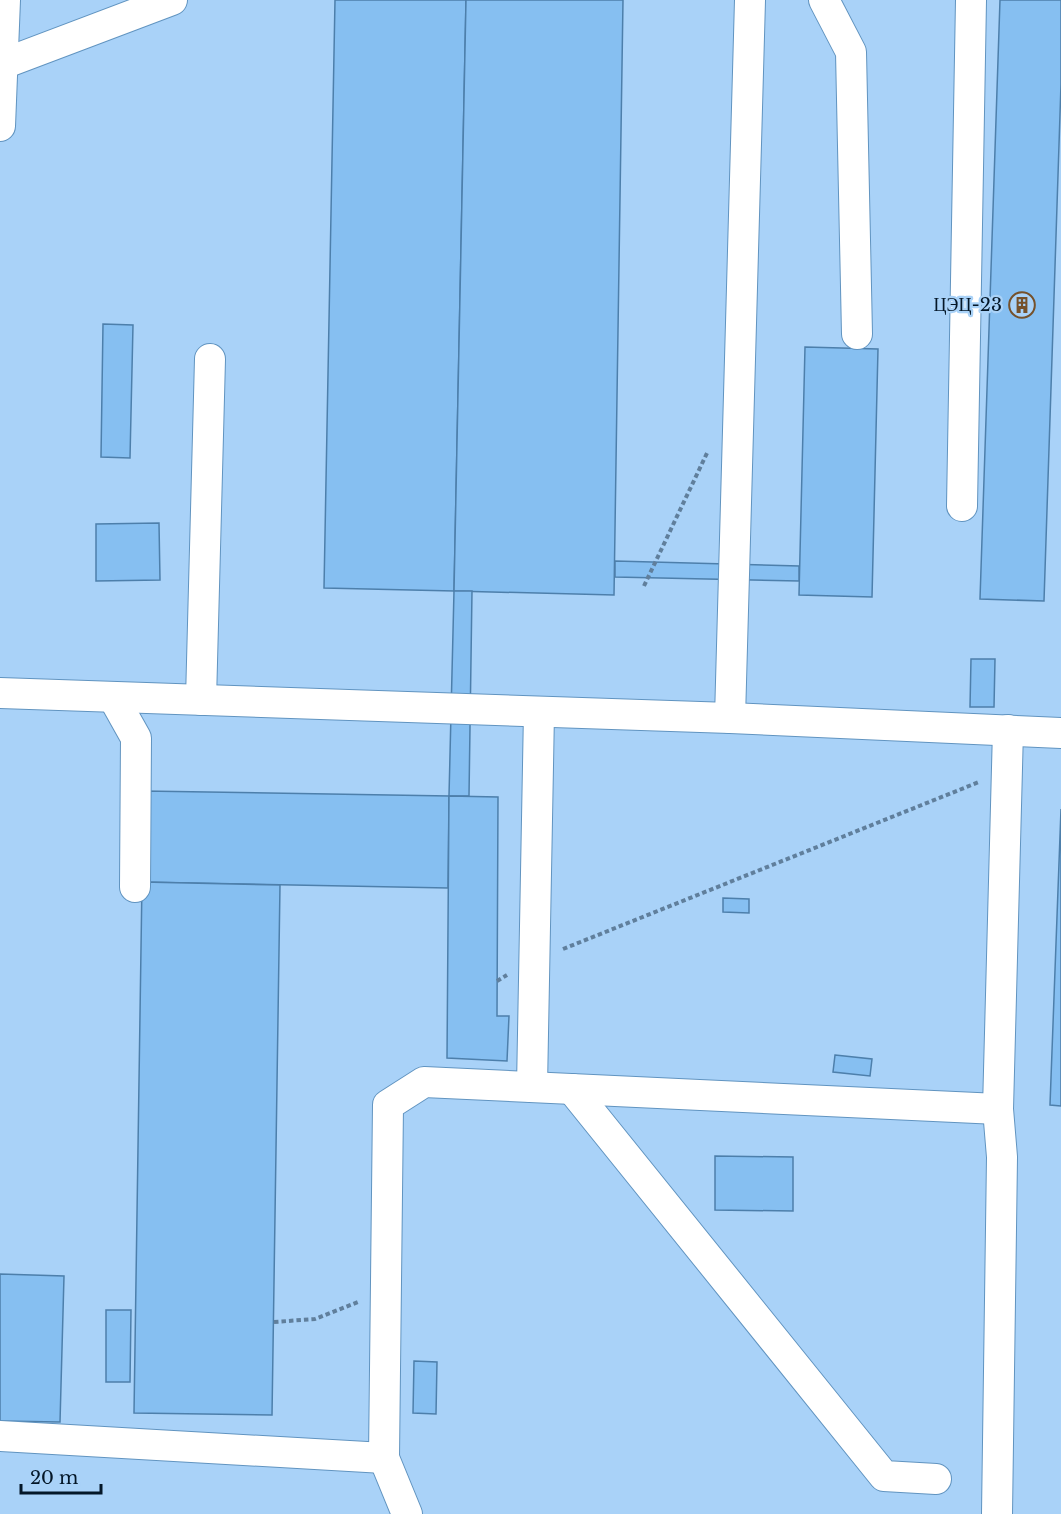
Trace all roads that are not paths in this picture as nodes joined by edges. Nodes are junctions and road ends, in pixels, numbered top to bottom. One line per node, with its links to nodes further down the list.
1 (5, 0): 6 (lane)
2 (172, 0): 6 (lane)
3 (750, 0): 15 (lane)
4 (824, 0): 8 (lane)
5 (971, 0): 10 (lane)
6 (1, 64): 7 (lane)
7 (0, 126)
8 (857, 334)
9 (210, 359): 13 (lane)
10 (962, 506)
11 (0, 693): 12 (lane)
12 (113, 697): 13 (lane); 18 (lane)
13 (201, 700): 14 (lane)
14 (539, 712): 15 (lane); 19 (lane)
15 (730, 718): 16 (lane)
16 (1008, 730): 17 (lane); 21 (lane)
17 (1061, 733)
18 (135, 887)
19 (532, 1087): 20 (lane); 23 (lane)
20 (572, 1089): 21 (lane); 24 (lane)
21 (998, 1109): 26 (lane)
22 (0, 1436): 23 (lane)
23 (384, 1458): 25 (lane)
24 (936, 1479)
25 (407, 1514)
26 (997, 1514)

